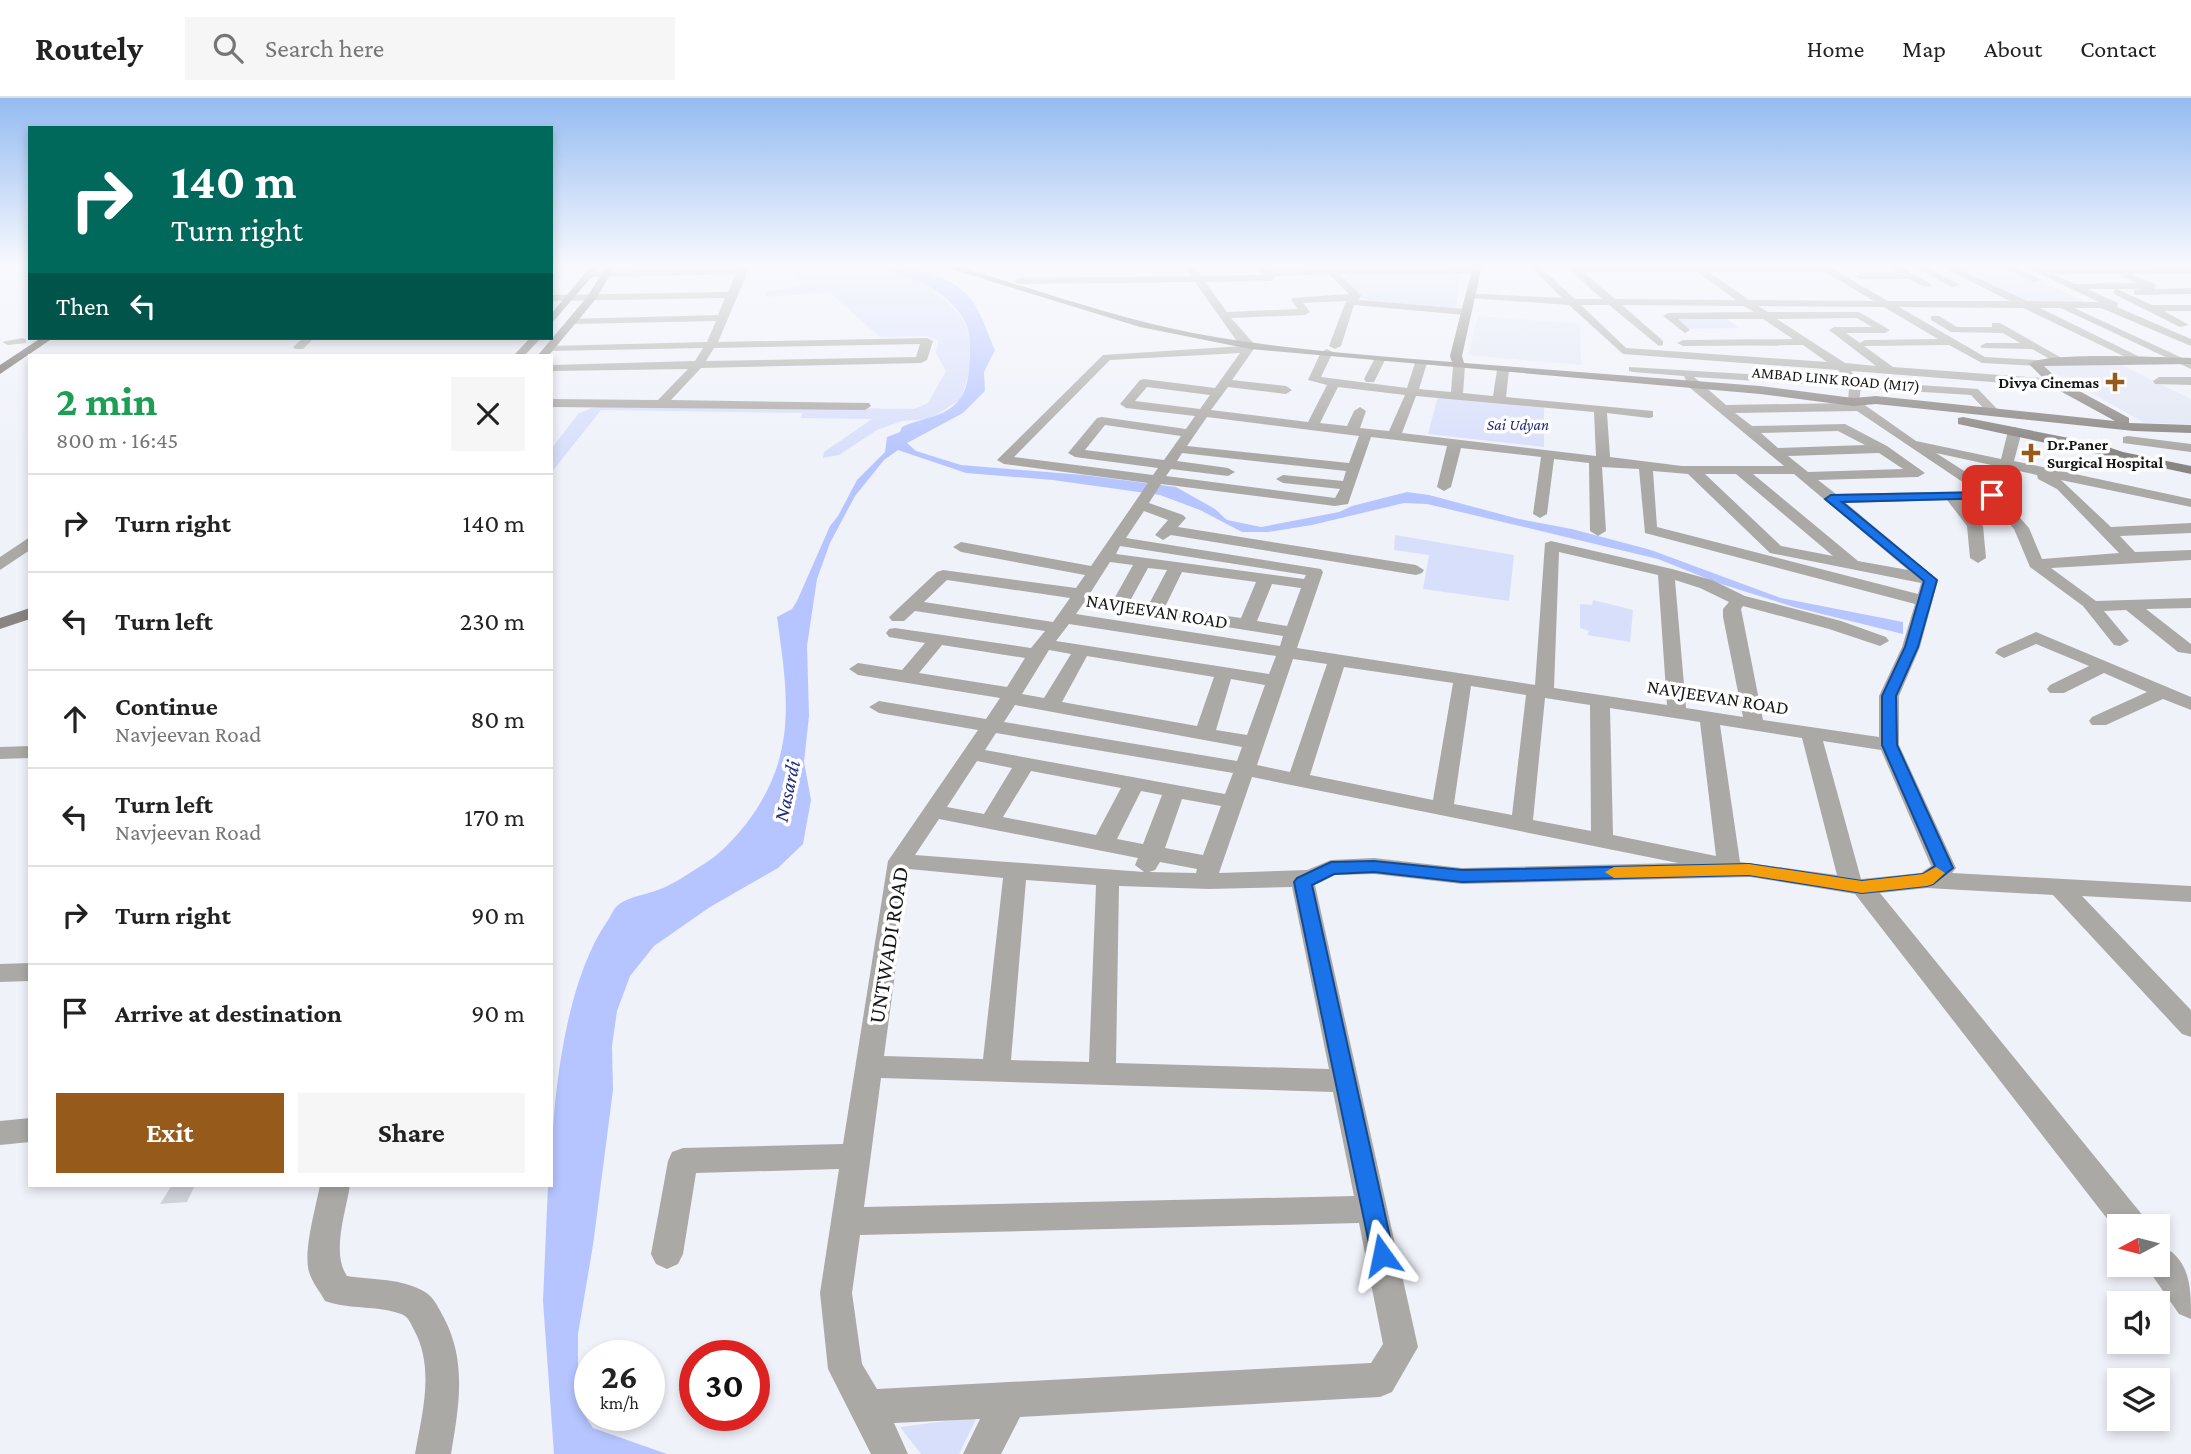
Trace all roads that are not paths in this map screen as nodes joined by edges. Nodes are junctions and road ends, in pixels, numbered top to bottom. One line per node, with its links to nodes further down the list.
1 (567, 328): 49 (main road)
2 (718, 328): 42 (street)
3 (1162, 328): 41 (main road)
4 (1184, 328): 41 (main road)
5 (1234, 328): 41 (street)
6 (1340, 328): 47 (street)
7 (1462, 328): 53 (main road)
8 (1599, 328): 46 (street)
9 (1740, 328): 35 (street)
10 (1785, 328): 36 (street)
11 (1831, 328): 23 (street)
12 (1892, 328): 24 (street)
13 (1928, 328): 25 (street)
14 (1952, 328): 26 (street)
15 (2004, 328): 26 (street)
16 (2072, 328): 28 (street)
17 (2110, 328): 60 (street)
18 (2155, 328): 40 (street)
19 (1644, 330): 20 (street); 38 (street)
20 (1658, 330)
21 (1672, 330): 22 (street)
22 (1685, 330): 34 (street)
23 (1834, 330): 24 (street); 39 (street)
24 (1896, 330): 25 (street)
25 (1931, 330): 37 (street)
26 (2007, 330): 45 (street)
27 (2053, 334): 28 (street)
28 (2084, 334): 55 (street)
29 (26, 339): 33 (street); 51 (highway)
30 (45, 340): 64 (highway)
31 (306, 340): 43 (street)
32 (534, 340): 50 (main road)
33 (8, 342)
34 (1709, 342): 35 (street); 38 (street)
35 (1760, 342): 36 (street); 56 (street)
36 (1805, 342): 62 (street)
37 (1953, 342): 39 (street); 59 (street)
38 (1659, 343): 46 (street)
39 (1853, 343): 66 (street)
40 (2191, 343)
41 (1246, 344): 47 (main road); 75 (street, UNTWADI ROAD); 124 (street)
42 (711, 345): 49 (street); 61 (street); 61 (street)
43 (299, 346)
44 (1986, 346): 45 (street)
45 (2035, 346): 54 (street)
46 (1619, 347): 56 (street); 67 (street)
47 (1331, 349): 52 (main road); 53 (main road); 78 (street)
48 (2086, 350): 57 (street)
49 (547, 351)
50 (520, 354)
51 (0, 355)
52 (1380, 358): 58 (main road); 68 (street)
53 (1457, 361): 58 (main road); 65 (main road); 67 (main road); 79 (street)
54 (2061, 361): 57 (main road); 59 (main road)
55 (2142, 361): 57 (main road); 60 (main road)
56 (1789, 362): 62 (street)
57 (2109, 362)
58 (1421, 363): 78 (street)
59 (2038, 363): 73 (main road)
60 (2188, 363)
61 (698, 365): 63 (street); 84 (street)
62 (1842, 366): 66 (street); 80 (street)
63 (553, 368)
64 (0, 370)
65 (1503, 370): 69 (main road); 81 (street)
66 (1890, 370): 73 (street)
67 (1636, 372): 69 (main road); 80 (street)
68 (1370, 379)
69 (1691, 381): 80 (main road); 87 (street)
70 (2159, 381): 71 (street)
71 (2177, 381): 72 (street); 76 (street)
72 (2191, 381)
73 (2055, 383): 93 (main road)
74 (1332, 386): 94 (street)
75 (1222, 388): 77 (street); 90 (street, UNTWADI ROAD); 90 (street)
76 (2191, 388)
77 (1286, 390)
78 (1412, 392): 79 (street); 101 (street)
79 (1457, 396): 81 (street)
80 (1855, 396): 82 (main road); 87 (street); 89 (street); 92 (street); 100 (main road)
81 (1499, 400): 86 (street)
82 (1875, 400): 89 (main road, AMBAD LINK ROAD (M17)); 100 (main road)
83 (553, 403): 84 (street)
84 (663, 403): 85 (street)
85 (864, 406)
86 (1600, 409): 91 (street); 111 (street)
87 (1723, 409): 97 (street)
88 (1360, 411): 98 (street)
89 (1993, 411): 93 (main road, AMBAD LINK ROAD (M17))
90 (1204, 414): 94 (street); 99 (street, UNTWADI ROAD)
91 (1648, 414)
92 (1875, 418): 95 (street); 104 (street)
93 (2134, 426): 96 (main road, AMBAD LINK ROAD (M17)); 102 (main road)
94 (1312, 427): 98 (street)
95 (1840, 427): 97 (street); 106 (street)
96 (2191, 429)
97 (1748, 430): 107 (street)
98 (1359, 432): 101 (street); 115 (street)
99 (1191, 433): 110 (street, UNTWADI ROAD); 110 (street)
100 (2014, 433): 109 (main road); 112 (street)
101 (1394, 436): 103 (street)
102 (2128, 440): 105 (street); 109 (main road)
103 (1455, 443): 108 (street); 123 (street)
104 (1912, 444): 112 (street); 125 (street)
105 (2191, 448)
106 (1882, 449): 107 (street); 120 (street)
107 (1775, 452): 120 (street)
108 (1548, 454): 111 (street); 129 (street)
109 (2118, 454): 118 (main road)
110 (1174, 456): 115 (street); 119 (street); 124 (street, UNTWADI ROAD)
111 (1603, 460): 113 (street); 132 (street)
112 (2007, 463): 114 (street)
113 (1646, 466): 116 (street); 153 (street)
114 (2025, 466): 128 (street); 133 (street)
115 (1354, 468): 122 (street)
116 (1692, 470): 117 (street); 144 (street)
117 (1740, 470): 120 (street); 144 (street)
118 (2191, 470)
119 (1228, 472)
120 (1800, 473): 127 (street)
121 (1283, 479): 122 (street)
122 (1348, 486): 124 (street)
123 (1444, 486)
124 (1150, 490): 131 (street); 138 (street, UNTWADI ROAD)
125 (1992, 495): 126 (street); 142 (street)
126 (1951, 496): 127 (street); 140 (street)
127 (1831, 499): 149 (street)
128 (2191, 502)
129 (1541, 514)
130 (2191, 528): 133 (street)
131 (1167, 530): 136 (street); 146 (street)
132 (1598, 531)
133 (2108, 532): 139 (street)
134 (28, 544): 143 (street)
135 (961, 547): 138 (street)
136 (1152, 547): 138 (street); 151 (street)
137 (2191, 555): 139 (street)
138 (1106, 557): 141 (street); 164 (street, UNTWADI ROAD)
139 (2129, 557): 142 (street)
140 (1978, 558)
141 (1143, 562): 145 (street); 157 (street)
142 (2036, 564): 159 (street)
143 (0, 565)
144 (1853, 566): 149 (street)
145 (1177, 567): 148 (street); 160 (street)
146 (1416, 570)
147 (1666, 572): 152 (street); 182 (street); 189 (street)
148 (1266, 579): 151 (street); 166 (street)
149 (1930, 580): 153 (street)
150 (993, 582): 156 (street); 162 (street); 164 (street)
151 (1310, 585): 170 (street)
152 (1739, 600): 168 (street); 193 (street)
153 (1924, 601): 198 (street)
154 (2191, 603): 158 (street)
155 (28, 604): 161 (main road)
156 (912, 605): 162 (street); 167 (street)
157 (1119, 605): 160 (street); 164 (street)
158 (2130, 605): 159 (street); 171 (street)
159 (2091, 606): 169 (street)
160 (1154, 610): 166 (street)
161 (0, 612)
162 (967, 613): 164 (street)
163 (28, 614): 165 (main road)
164 (1060, 623): 167 (street); 170 (street, NAVJEEVAN ROAD); 172 (street); 184 (street, UNTWADI ROAD)
165 (0, 624)
166 (1247, 625): 170 (street)
167 (937, 640): 178 (street)
168 (1880, 641)
169 (2120, 641)
170 (1290, 642): 174 (street, NAVJEEVAN ROAD); 180 (street)
171 (2191, 649)
172 (1082, 650): 177 (street); 187 (street)
173 (2004, 653): 175 (street)
174 (1337, 660): 179 (street, NAVJEEVAN ROAD); 205 (street)
175 (2104, 666): 181 (street); 183 (street)
176 (858, 669): 178 (street)
177 (1224, 673): 180 (street); 195 (street)
178 (906, 677): 184 (street)
179 (1463, 679): 182 (street, NAVJEEVAN ROAD); 209 (street)
180 (1276, 681): 197 (street)
181 (2057, 689)
182 (1540, 691): 185 (street, NAVJEEVAN ROAD); 212 (street)
183 (2163, 692): 186 (street); 191 (street)
184 (1011, 696): 187 (street); 192 (street, UNTWADI ROAD)
185 (1600, 700): 189 (street, NAVJEEVAN ROAD); 213 (street)
186 (2191, 704)
187 (1050, 705): 195 (street)
188 (879, 706): 192 (street)
189 (1676, 712): 190 (street, NAVJEEVAN ROAD)
190 (1709, 717): 193 (street, NAVJEEVAN ROAD); 217 (street)
191 (2099, 721)
192 (992, 724): 196 (street); 201 (street, UNTWADI ROAD)
193 (1754, 724): 194 (street, NAVJEEVAN ROAD)
194 (1811, 733): 198 (street, NAVJEEVAN ROAD); 224 (street)
195 (1205, 734): 197 (street)
196 (1098, 743): 203 (street); 204 (street)
197 (1255, 743): 203 (street)
198 (1889, 745): 223 (street)
199 (28, 752): 200 (street)
200 (0, 753)
201 (972, 754): 202 (street); 210 (street, UNTWADI ROAD)
202 (1025, 764): 204 (street); 211 (street)
203 (1245, 769): 205 (street); 208 (street)
204 (1080, 774): 206 (street)
205 (1298, 780): 209 (street)
206 (1134, 784): 207 (street); 214 (street)
207 (1174, 791): 208 (street); 215 (street)
208 (1234, 802): 219 (street)
209 (1442, 808): 212 (street)
210 (933, 811): 211 (street); 216 (street, UNTWADI ROAD)
211 (990, 821): 214 (street)
212 (1522, 824): 213 (street)
213 (1602, 840): 217 (street)
214 (1103, 843): 215 (street)
215 (1151, 852): 219 (street); 222 (street)
216 (899, 861): 218 (street); 230 (street, UNTWADI ROAD)
217 (1739, 867): 221 (street); 224 (street)
218 (1015, 871): 220 (street); 231 (street)
219 (1208, 872): 221 (street); 222 (street)
220 (1108, 877): 222 (street); 232 (street)
221 (1312, 878): 233 (street)
222 (1145, 879)
223 (1927, 880): 224 (street); 225 (street)
224 (1857, 886): 239 (street)
225 (2059, 887): 226 (street); 229 (street)
226 (2191, 894)
227 (28, 972): 228 (street)
228 (0, 974)
229 (2191, 1027)
230 (868, 1067): 231 (street); 236 (street, UNTWADI ROAD)
231 (996, 1071): 232 (street)
232 (1102, 1074): 233 (street)
233 (1345, 1081): 238 (street)
234 (28, 1130): 235 (street)
235 (0, 1133)
236 (855, 1156): 240 (street, UNTWADI ROAD); 241 (street)
237 (335, 1187): 246 (street)
238 (1372, 1209): 240 (street); 244 (street)
239 (2122, 1214)
240 (846, 1221): 245 (street, UNTWADI ROAD)
241 (667, 1254)
242 (2170, 1275): 243 (street)
243 (2191, 1303)
244 (1010, 1400): 245 (street); 248 (street)
245 (868, 1408): 247 (street, UNTWADI ROAD)
246 (433, 1454)
247 (890, 1454)
248 (981, 1454)

